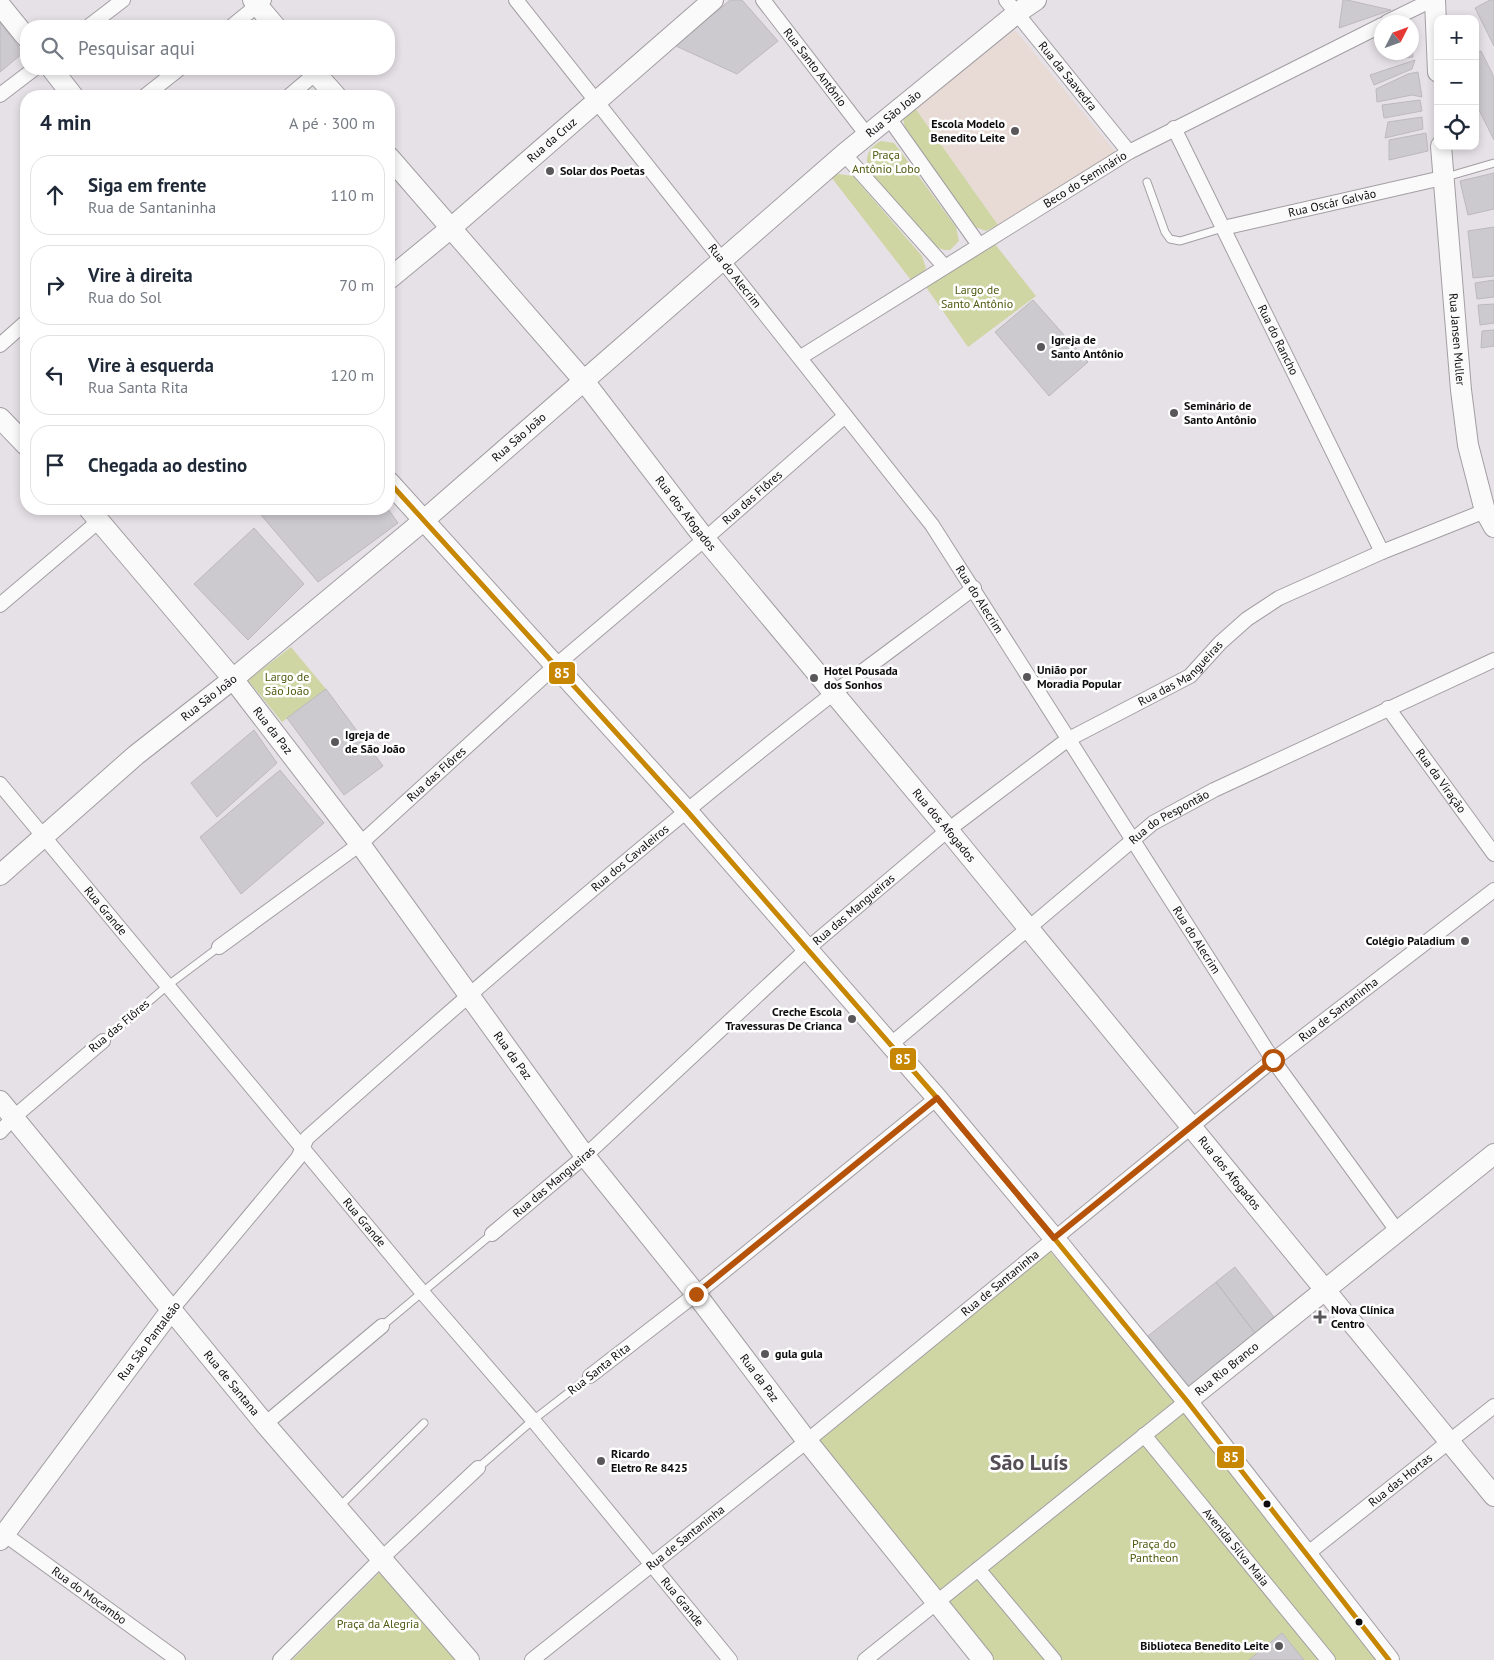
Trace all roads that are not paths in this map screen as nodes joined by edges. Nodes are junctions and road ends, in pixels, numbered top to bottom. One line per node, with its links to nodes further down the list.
1 (123, 0): 11 (street)
2 (516, 0): 27 (street, Rua do Alecrim)
3 (713, 0): 27 (street, Rua da Cruz)
4 (763, 0): 30 (street, Rua Santo Antônio)
5 (1036, 0): 9 (street, Rua São João)
6 (1434, 0): 10 (street); 16 (street)
7 (258, 2): 12 (street); 13 (street)
8 (0, 5): 15 (street)
9 (1011, 7): 28 (street, Rua São João); 32 (street, Rua da Saavedra)
10 (1402, 15)
11 (97, 20)
12 (238, 20)
13 (271, 20)
14 (1374, 29): 29 (street, Beco do Seminário)
15 (20, 30)
16 (1437, 60)
17 (26, 75): 26 (street)
18 (57, 75): 22 (street)
19 (171, 75): 23 (street)
20 (310, 75): 24 (street)
21 (318, 75): 25 (street)
22 (68, 90)
23 (153, 90)
24 (295, 90)
25 (331, 90)
26 (0, 96)
27 (597, 101): 38 (street, Rua da Cruz); 41 (street, Rua do Alecrim)
28 (890, 118): 30 (street, Rua São João); 40 (street)
29 (1174, 128): 32 (street, Beco do Seminário); 39 (street, Rua do Rancho)
30 (867, 135): 33 (street, Rua São João)
31 (1441, 150): 36 (street, Rua Jansen Muller)
32 (1129, 152): 40 (street, Beco do Seminário)
33 (844, 154): 41 (street, Rua São João); 42 (street)
34 (1494, 163): 36 (lane)
35 (395, 164): 38 (street, Rua dos Afogados)
36 (1442, 178): 39 (street, Rua Oscár Galvão); 54 (street, Rua Jansen Muller)
37 (1147, 182): 39 (lane)
38 (451, 228): 43 (street, Rua da Cruz); 47 (street, Rua dos Afogados)
39 (1223, 228): 57 (street, Rua do Rancho)
40 (979, 245): 42 (street, Beco do Seminário)
41 (722, 258): 46 (street, Rua do Alecrim); 47 (street, Rua São João)
42 (944, 266): 46 (street, Beco do Seminário)
43 (395, 274)
44 (20, 327): 45 (street)
45 (0, 345)
46 (801, 357): 48 (street, Rua do Alecrim)
47 (584, 381): 55 (street, Rua São João); 56 (street, Rua dos Afogados)
48 (845, 416): 56 (street, Rua das Flôres); 58 (street, Rua do Alecrim)
49 (0, 418): 50 (street)
50 (20, 438)
51 (395, 489): 55 (street)
52 (98, 515): 59 (street)
53 (103, 515): 62 (street, Rua da Paz)
54 (1489, 519): 57 (street, Rua das Mangueiras)
55 (422, 522): 61 (street); 62 (street, Rua São João)
56 (705, 539): 61 (street, Rua das Flôres); 63 (street, Rua dos Afogados)
57 (1382, 552): 65 (street, Rua das Mangueiras)
58 (974, 588): 63 (street, Rua dos Cavaleiros); 65 (street, Rua do Alecrim)
59 (0, 605)
60 (1494, 660): 64 (street, Rua do Pespontão)
61 (554, 667): 67 (street); 71 (street, Rua das Flôres)
62 (232, 679): 69 (street, Rua São João); 71 (street, Rua da Paz)
63 (835, 693): 67 (street, Rua dos Cavaleiros); 68 (street, Rua dos Afogados)
64 (1388, 708): 70 (street, Rua do Pespontão); 72 (street, Rua da Viração)
65 (1068, 740): 68 (street, Rua das Mangueiras); 70 (street, Rua do Alecrim)
66 (0, 784): 69 (street, Rua Grande)
67 (688, 812): 77 (street); 79 (street, Rua dos Cavaleiros)
68 (948, 830): 75 (street, Rua dos Afogados); 77 (street, Rua das Mangueiras)
69 (43, 836): 73 (street, Rua São João); 78 (street, Rua Grande)
70 (1132, 839): 75 (street, Rua do Pespontão); 82 (street, Rua do Alecrim)
71 (360, 844): 76 (street, Rua das Flôres); 79 (street, Rua da Paz)
72 (1494, 854)
73 (0, 875)
74 (1494, 890): 82 (street, Rua de Santaninha)
75 (1028, 929): 81 (street, Rua do Pespontão); 86 (street, Rua dos Afogados)
76 (220, 947): 78 (lane, Rua das Flôres)
77 (806, 950): 81 (street); 90 (street, Rua das Mangueiras)
78 (167, 986): 80 (lane, Rua das Flôres); 88 (street, Rua Grande)
79 (469, 994): 88 (street, Rua dos Cavaleiros); 90 (street, Rua da Paz)
80 (102, 1041): 85 (street, Rua das Flôres)
81 (890, 1046): 83 (street)
82 (1273, 1060): 86 (street, Rua de Santaninha); 91 (street, Rua do Alecrim)
83 (937, 1098): 93 (street); 96 (street, Rua Santa Rita)
84 (0, 1101): 85 (street, Rua de Santana)
85 (14, 1117): 87 (street, Rua das Flôres); 97 (street, Rua de Santana)
86 (1192, 1128): 93 (street, Rua de Santaninha); 94 (street, Rua dos Afogados)
87 (0, 1132)
88 (303, 1147): 95 (street, Rua Grande); 97 (street, Rua São Pantaleão)
89 (1494, 1154): 91 (street, Rua Rio Branco)
90 (585, 1156): 92 (street, Rua das Mangueiras); 96 (street, Rua da Paz)
91 (1398, 1232): 94 (street, Rua Rio Branco)
92 (492, 1234): 95 (lane, Rua das Mangueiras)
93 (1054, 1238): 100 (street); 106 (street, Rua de Santaninha)
94 (1325, 1290): 100 (street, Rua Rio Branco); 107 (street, Rua dos Afogados)
95 (422, 1292): 98 (lane, Rua das Mangueiras); 102 (street, Rua Grande)
96 (696, 1294): 99 (street, Rua Santa Rita); 106 (street, Rua da Paz)
97 (172, 1310): 103 (street, Rua de Santana); 111 (street, Rua São Pantaleão)
98 (382, 1326): 103 (street, Rua das Mangueiras)
99 (590, 1376): 102 (lane, Rua Santa Rita)
100 (1187, 1400): 105 (street, Rua Rio Branco); 112 (street)
101 (1494, 1406): 107 (street, Rua das Hortas)
102 (533, 1420): 108 (lane, Rua Santa Rita); 114 (street, Rua Grande)
103 (265, 1424): 110 (street, Rua de Santana)
104 (424, 1424): 110 (lane)
105 (1144, 1435): 115 (street, Rua Rio Branco); 125 (street, Avenida Silva Maia)
106 (807, 1441): 114 (street, Rua de Santaninha); 116 (street, Rua da Paz)
107 (1449, 1442): 109 (street, Rua dos Afogados); 112 (street, Rua das Hortas)
108 (478, 1468): 113 (street, Rua Santa Rita)
109 (1494, 1496)
110 (338, 1508): 113 (street, Rua de Santana)
111 (2, 1535): 117 (street, Rua do Mocambo)
112 (1307, 1554): 126 (street)
113 (382, 1558): 118 (street, Rua Santa Rita); 119 (street, Rua de Santana)
114 (654, 1565): 120 (street, Rua de Santaninha); 121 (street, Rua Grande)
115 (978, 1570): 116 (street, Rua Rio Branco); 124 (street)
116 (937, 1603): 122 (street, Rua Rio Branco); 123 (street, Rua da Paz)
117 (178, 1660)
118 (280, 1660)
119 (469, 1660)
120 (532, 1660)
121 (730, 1660)
122 (865, 1660)
123 (984, 1660)
124 (1054, 1660)
125 (1328, 1660)
126 (1389, 1660)

